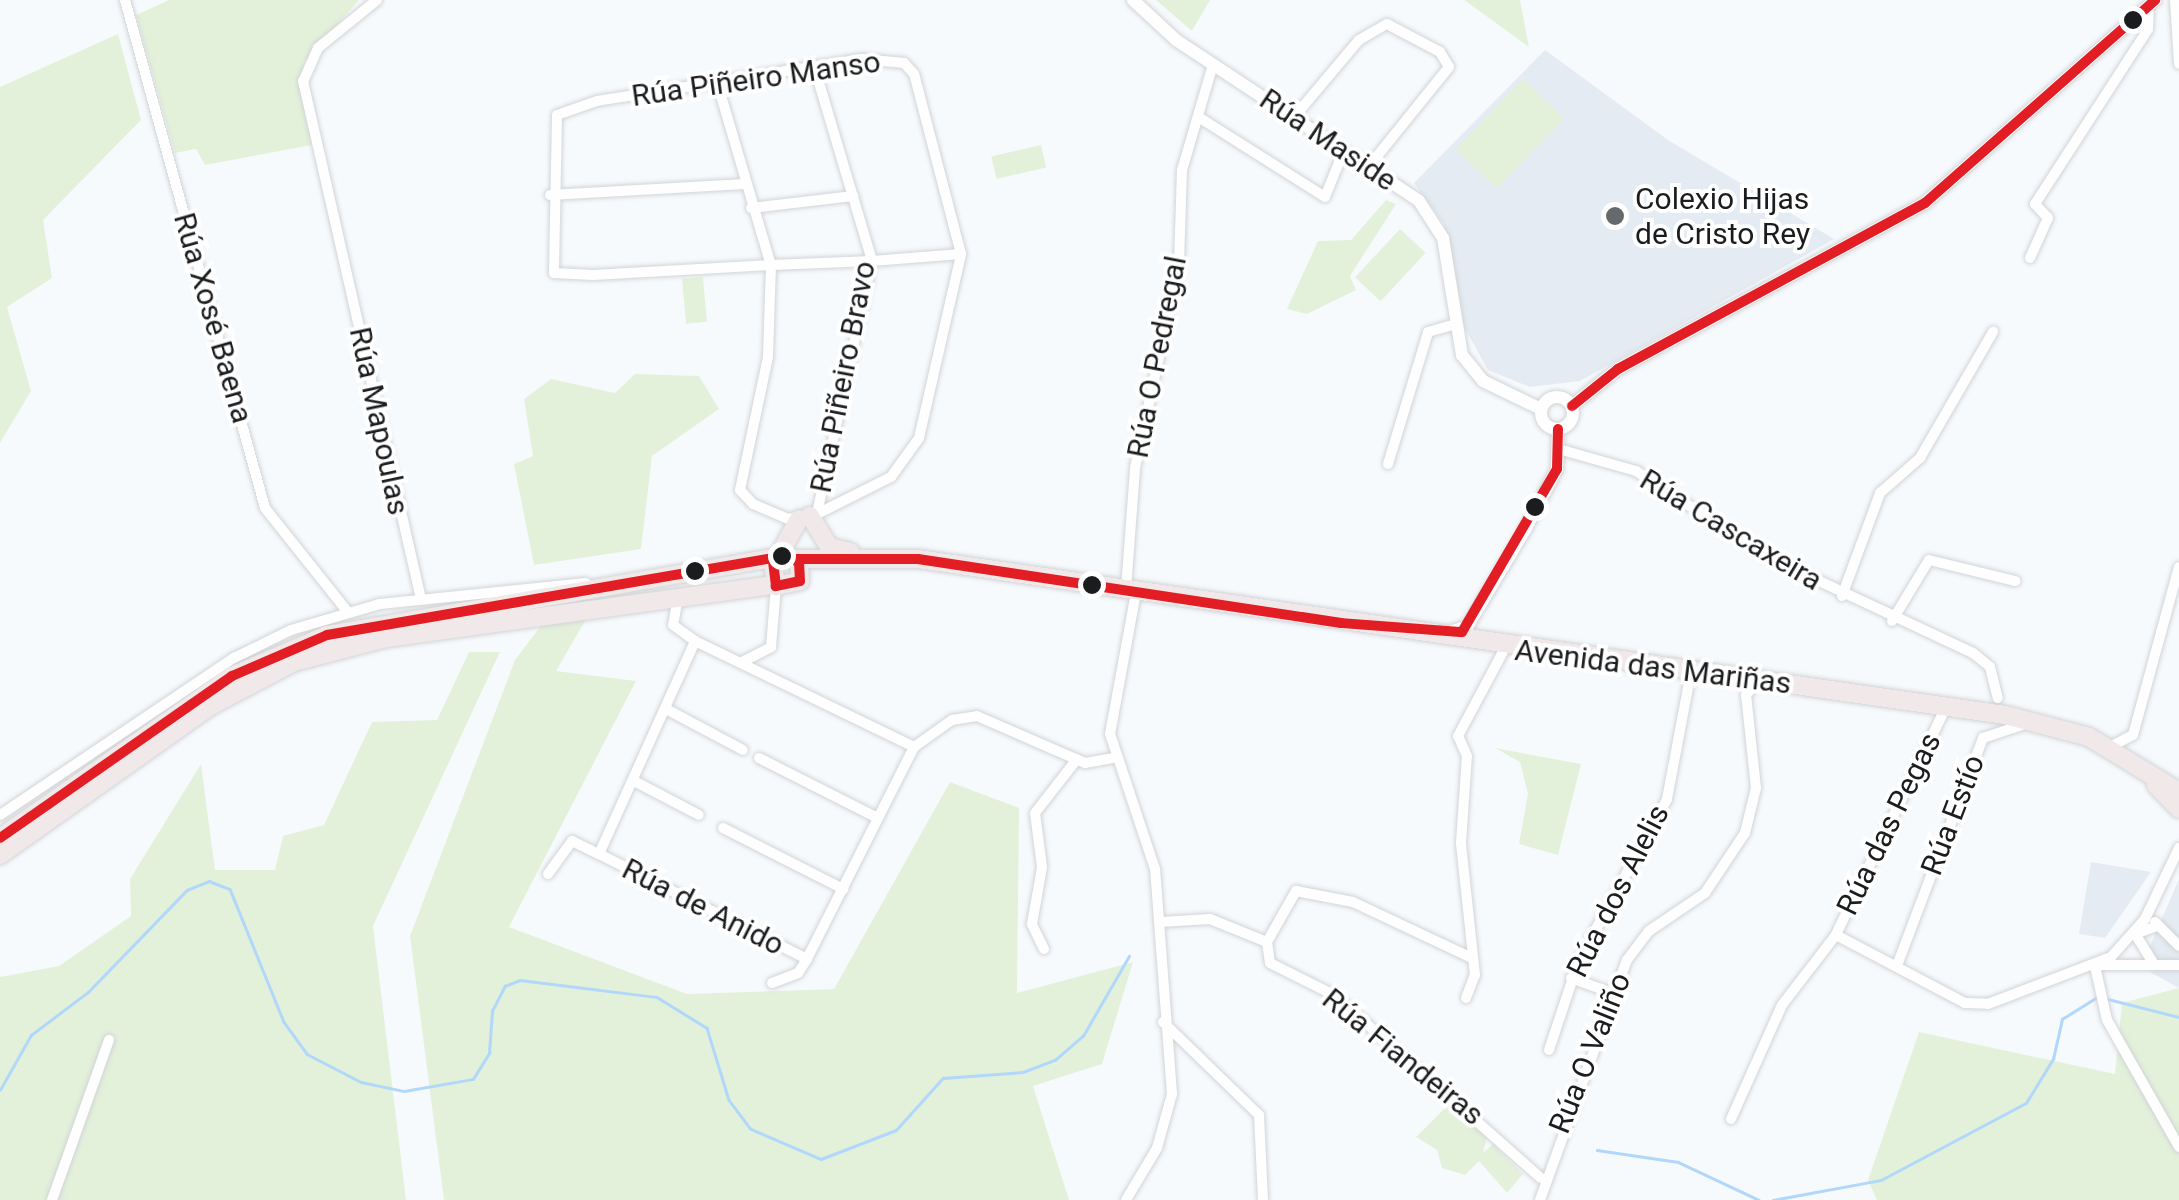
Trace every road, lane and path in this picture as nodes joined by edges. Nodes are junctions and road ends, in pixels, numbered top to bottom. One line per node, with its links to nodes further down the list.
1 (124, 0): 44 (street, Rúa Xosé Baena)
2 (376, 0): 42 (street, Rúa Mapoulas)
3 (1133, 0): 7 (street, Rúa Maside)
4 (2175, 0): 6 (street)
5 (2152, 2): 19 (street); 24 (street)
6 (2179, 64)
7 (1214, 65): 10 (street, Rúa Maside); 11 (street, Rúa O Pedregal)
8 (814, 66): 9 (street, Rúa Piñeiro Manso); 16 (street, Rúa Piñeiro Bravo); 18 (street, Rúa Piñeiro Manso)
9 (716, 82): 14 (street); 15 (street, Rúa Piñeiro Manso)
10 (1295, 116): 12 (street, Rúa Maside); 13 (street)
11 (1200, 118): 12 (street); 39 (street, Rúa O Pedregal)
12 (1344, 150): 13 (street, Rúa Maside)
13 (1369, 166): 22 (street, Rúa Maside)
14 (744, 184): 15 (street); 17 (street)
15 (550, 195): 21 (street, Rúa Piñeiro Manso)
16 (853, 196): 17 (street); 20 (street, Rúa Piñeiro Bravo)
17 (751, 208): 21 (street)
18 (961, 254): 20 (street); 29 (street, Rúa Piñeiro Manso)
19 (2030, 258)
20 (872, 261): 21 (street); 29 (street, Rúa Piñeiro Bravo)
21 (771, 266): 29 (street)
22 (1452, 325): 25 (street, Rúa Maside); 28 (street)
23 (1992, 332): 41 (street, Rúa Cascaxeira)
24 (1572, 406): 25 (street); 26 (street)
25 (1541, 409): 26 (street)
26 (1558, 429): 27 (street)
27 (1562, 450): 41 (street, Rúa Cascaxeira); 45 (street)
28 (1388, 464)
29 (809, 519): 30 (highway); 31 (highway)
30 (891, 557): 31 (highway, Avenida das Mariñas); 33 (highway, Avenida das Mariñas)
31 (785, 559): 34 (highway); 36 (highway); 37 (highway, Avenida das Mariñas)
32 (2179, 568): 59 (street)
33 (1014, 576): 34 (highway, Avenida das Mariñas); 39 (highway, Avenida das Mariñas)
34 (800, 581): 36 (highway, Avenida das Mariñas)
35 (2014, 581): 46 (street)
36 (776, 585): 38 (highway); 51 (street)
37 (632, 586): 42 (street, Avenida das Mariñas); 71 (highway, Avenida das Mariñas)
38 (732, 587): 40 (highway); 43 (street)
39 (1131, 593): 47 (highway, Avenida das Mariñas); 62 (street, Rúa O Pedregal)
40 (654, 596): 43 (street); 74 (highway)
41 (1842, 596): 46 (street, Rúa Cascaxeira)
42 (421, 599): 44 (street, Avenida das Mariñas)
43 (677, 603): 48 (street)
44 (347, 612): 66 (street, Avenida das Mariñas)
45 (1475, 613): 47 (street); 50 (street)
46 (1892, 621): 56 (street, Rúa Cascaxeira)
47 (1341, 624): 49 (highway, Avenida das Mariñas)
48 (695, 641): 51 (street); 55 (street, Rúa de Anido)
49 (1505, 648): 50 (highway, Avenida das Mariñas); 85 (street)
50 (1594, 660): 52 (highway, Avenida das Mariñas)
51 (742, 662): 58 (street)
52 (1692, 672): 53 (highway, Avenida das Mariñas); 91 (street, Rúa dos Alelis)
53 (1758, 681): 54 (highway, Avenida das Mariñas); 93 (street, Rúa O Valiño)
54 (1946, 707): 56 (highway, Avenida das Mariñas); 80 (street, Rúa das Pegas)
55 (666, 709): 60 (street); 64 (street, Rúa de Anido)
56 (1996, 709): 57 (highway, Avenida das Mariñas)
57 (2053, 725): 59 (highway, Avenida das Mariñas); 87 (street, Rúa Estío)
58 (914, 747): 63 (street, Rúa de Anido); 68 (street, Rúa de Anido)
59 (2110, 747): 65 (highway, Avenida das Mariñas)
60 (743, 750)
61 (758, 758): 68 (street)
62 (1113, 758): 63 (street, Rúa de Anido); 78 (street)
63 (1077, 759): 84 (street)
64 (634, 780): 67 (street); 72 (street, Rúa de Anido)
65 (2175, 798): 69 (highway)
66 (0, 815)
67 (699, 815)
68 (878, 818): 76 (street, Rúa de Anido)
69 (2179, 821)
70 (723, 828): 76 (street)
71 (0, 838)
72 (599, 854): 75 (street); 86 (street, Rúa de Anido)
73 (2178, 854): 77 (street)
74 (0, 855)
75 (548, 874)
76 (843, 889): 86 (street, Rúa de Anido)
77 (2153, 904): 79 (street); 81 (street)
78 (1161, 922): 82 (street); 95 (street)
79 (2157, 926): 81 (street); 83 (street)
80 (1836, 934): 87 (street, Rúa das Pegas); 98 (street)
81 (2135, 934): 88 (street); 89 (street)
82 (1267, 942): 85 (street); 100 (street, Rúa Fiandeiras)
83 (2174, 942): 88 (street)
84 (1044, 949)
85 (1470, 957): 94 (street)
86 (807, 959): 92 (street)
87 (1898, 962): 89 (street, Rúa das Pegas)
88 (2156, 962): 89 (street); 90 (street)
89 (2095, 966): 99 (street)
90 (2179, 966)
91 (1571, 978): 93 (street); 97 (street, Rúa dos Alelis)
92 (772, 982)
93 (1612, 993): 100 (street, Rúa O Valiño)
94 (1466, 998)
95 (1163, 1022): 102 (street); 103 (street)
96 (109, 1040): 101 (street)
97 (1549, 1050)
98 (1731, 1119)
99 (2179, 1147)
100 (1541, 1178): 104 (street, Rúa O Valiño)
101 (52, 1200)
102 (1126, 1200)
103 (1263, 1200)
104 (1540, 1200)

